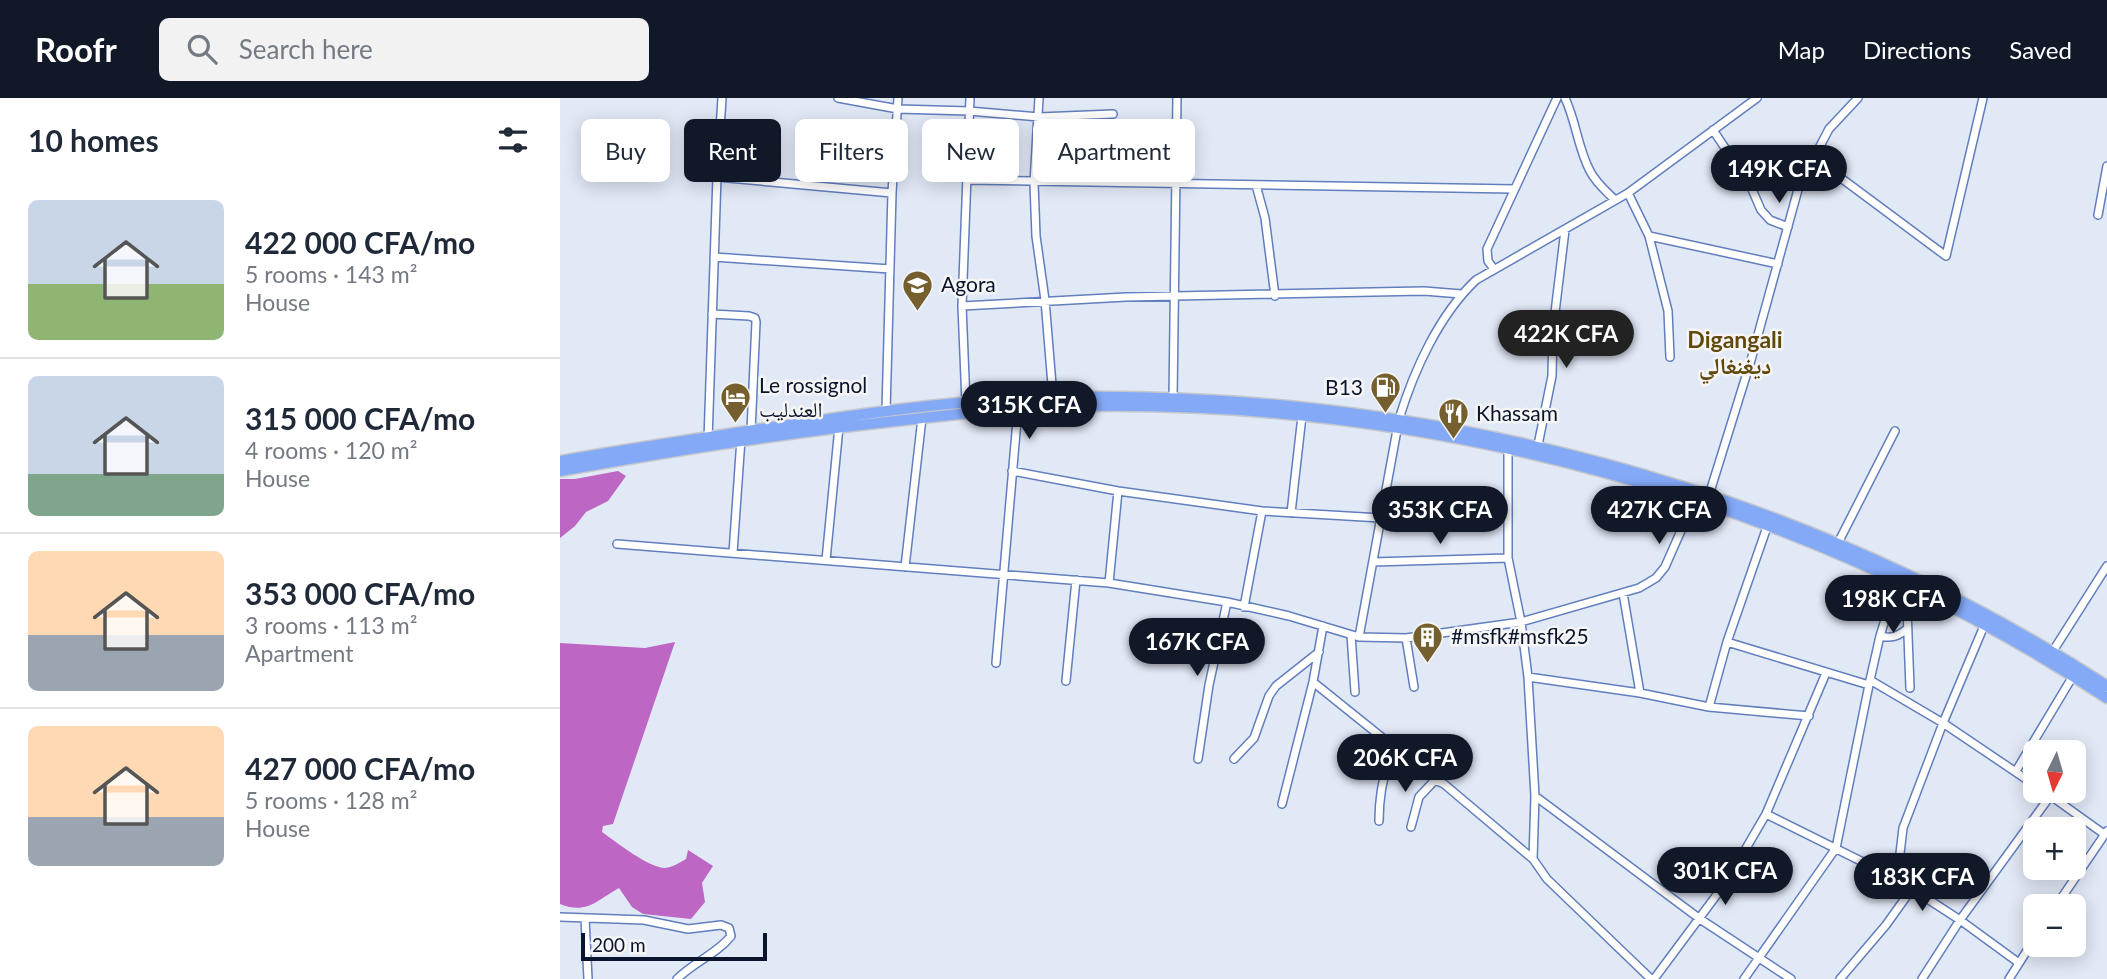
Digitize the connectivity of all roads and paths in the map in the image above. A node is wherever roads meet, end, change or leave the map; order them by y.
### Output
1 (722, 98) edge
2 (838, 98) edge
3 (898, 98) edge
4 (970, 98) edge
5 (1039, 98) edge
6 (1177, 98) edge
7 (1557, 98) edge
8 (1565, 98) edge
9 (1758, 98) edge
10 (1858, 98) edge
11 (1983, 98) edge
12 (898, 109) junction
13 (969, 111) junction
14 (1113, 114) dead end
15 (1038, 117) junction
16 (721, 119) edge
17 (969, 119) edge
18 (1713, 131) junction
19 (1814, 158) junction
20 (2107, 166) edge
21 (717, 182) edge
22 (772, 182) edge
23 (968, 182) edge
24 (1012, 182) edge
25 (1034, 183) junction
26 (1177, 184) junction
27 (1256, 185) junction
28 (1514, 189) junction
29 (892, 193) junction
30 (1628, 193) junction
31 (1615, 200) junction
32 (2098, 215) dead end
33 (1788, 227) junction
34 (1565, 230) junction
35 (1649, 236) junction
36 (715, 257) junction
37 (1778, 264) junction
38 (890, 269) junction
39 (1494, 270) junction
40 (1461, 294) junction
41 (1175, 296) junction
42 (1275, 296) junction
43 (1045, 300) junction
44 (962, 306) junction
45 (712, 314) junction
46 (1670, 358) dead end
47 (1053, 397) junction
48 (1173, 398) junction
49 (966, 403) junction
50 (1018, 408) junction
51 (886, 411) junction
52 (1302, 416) junction
53 (922, 418) junction
54 (1398, 423) junction
55 (839, 427) junction
56 (1895, 431) dead end
57 (745, 435) junction
58 (708, 442) junction
59 (1538, 446) junction
60 (1508, 448) junction
61 (565, 465) edge
62 (1012, 471) junction
63 (1118, 491) junction
64 (1709, 495) junction
65 (1694, 501) junction
66 (1262, 511) junction
67 (1291, 513) junction
68 (1381, 518) junction
69 (1767, 527) junction
70 (617, 544) dead end
71 (1837, 544) junction
72 (733, 553) junction
73 (1508, 558) junction
74 (826, 560) junction
75 (1373, 562) junction
76 (2107, 566) edge
77 (905, 567) junction
78 (1002, 573) junction
79 (1076, 580) junction
80 (1897, 581) junction
81 (1109, 583) junction
82 (1917, 592) junction
83 (1623, 593) junction
84 (1227, 603) junction
85 (1244, 607) junction
86 (1521, 622) junction
87 (1323, 626) junction
88 (1984, 626) junction
89 (1907, 629) junction
90 (1355, 636) junction
91 (1880, 636) junction
92 (1406, 638) junction
93 (1727, 642) junction
94 (1320, 652) junction
95 (2053, 652) junction
96 (996, 663) dead end
97 (1826, 673) junction
98 (2073, 676) junction
99 (1528, 677) junction
100 (1066, 681) dead end
101 (1313, 682) junction
102 (1869, 682) junction
103 (2107, 686) edge
104 (1414, 687) dead end
105 (1910, 688) dead end
106 (1354, 692) dead end
107 (1640, 693) junction
108 (2107, 698) edge
109 (1709, 707) junction
110 (1809, 716) junction
111 (1943, 723) junction
112 (1394, 748) junction
113 (1198, 759) dead end
114 (1234, 759) dead end
115 (2016, 771) junction
116 (2023, 776) edge
117 (1435, 780) junction
118 (1535, 796) junction
119 (2041, 803) edge
120 (2062, 803) edge
121 (1282, 804) dead end
122 (1766, 814) junction
123 (1379, 821) dead end
124 (1411, 827) dead end
125 (2106, 833) edge
126 (1836, 848) junction
127 (1533, 859) junction
128 (1897, 879) junction
129 (1910, 890) junction
130 (2064, 894) edge
131 (560, 917) edge
132 (584, 918) junction
133 (1700, 919) junction
134 (1960, 920) junction
135 (2023, 957) edge
136 (1758, 958) junction
137 (2019, 963) junction
138 (588, 979) edge
139 (677, 979) edge
140 (1653, 979) edge
141 (1744, 979) edge
142 (1791, 979) edge
143 (1840, 979) edge
144 (1922, 979) edge
145 (2008, 979) edge

1 - 16 street
2 - 12 street
3 - 12 street
4 - 13 street
5 - 15 street
6 - 26 street
7 - 28 street
8 - 31 street
9 - 18 street
10 - 19 street
11 - 19 street
12 - 13 street
12 - 29 street
13 - 15 street
13 - 17 street
14 - 15 street
15 - 25 street
18 - 30 street
18 - 33 street
19 - 33 street
20 - 32 street
21 - 36 street
22 - 29 street
23 - 44 street
24 - 25 street
25 - 26 street
25 - 43 street
26 - 27 street
26 - 41 street
27 - 28 street
27 - 42 street
28 - 39 street
29 - 38 street
30 - 31 street
30 - 35 street
31 - 34 street
33 - 37 street
34 - 39 street
34 - 59 street
35 - 37 street
35 - 46 street
36 - 38 street
36 - 45 street
37 - 64 street
38 - 51 street
39 - 40 street
40 - 42 street
40 - 54 street
41 - 42 street
41 - 43 street
41 - 48 street
43 - 44 street
43 - 47 street
44 - 49 street
45 - 57 street
45 - 58 street
47 - 48 highway
47 - 49 highway
48 - 54 highway
49 - 51 highway
50 - 52 highway
50 - 53 highway
50 - 62 street
51 - 57 highway
52 - 54 highway
52 - 67 street
53 - 55 highway
53 - 77 street
54 - 59 highway
54 - 60 highway
54 - 68 street
55 - 57 highway
55 - 74 street
56 - 71 street
57 - 58 highway
57 - 72 street
58 - 61 highway
59 - 64 highway
60 - 65 highway
60 - 73 street
62 - 63 street
62 - 78 street
63 - 66 street
63 - 81 street
64 - 71 highway
65 - 69 highway
65 - 83 street
66 - 67 street
66 - 85 street
67 - 68 street
68 - 75 street
69 - 80 highway
69 - 93 street
70 - 72 street
71 - 95 highway
72 - 74 street
73 - 75 street
73 - 86 street
74 - 77 street
75 - 90 street
76 - 95 street
77 - 78 street
78 - 79 street
78 - 96 street
79 - 81 street
79 - 100 street
80 - 82 highway
80 - 91 street
81 - 84 street
82 - 88 highway
82 - 89 street
83 - 86 street
83 - 107 street
84 - 85 street
84 - 113 street
85 - 87 street
86 - 92 street
86 - 99 street
87 - 90 street
87 - 94 street
88 - 98 highway
88 - 111 street
89 - 91 street
89 - 105 street
90 - 92 street
90 - 106 street
91 - 102 street
92 - 104 street
93 - 97 street
93 - 109 street
94 - 101 street
94 - 114 street
95 - 103 highway
97 - 102 street
97 - 110 street
98 - 108 highway
98 - 115 street
99 - 107 street
99 - 118 street
101 - 112 street
101 - 121 street
102 - 111 street
102 - 126 street
107 - 109 street
109 - 110 street
110 - 122 street
111 - 115 street
111 - 128 street
112 - 117 street
112 - 123 street
115 - 116 street
117 - 124 street
117 - 127 street
118 - 127 street
118 - 133 street
119 - 134 street
120 - 125 street
122 - 126 street
122 - 133 street
125 - 130 street
126 - 128 street
126 - 136 street
127 - 140 street
128 - 129 street
129 - 134 street
129 - 143 street
131 - 132 street
132 - 138 street
132 - 139 street
133 - 136 street
133 - 140 street
134 - 137 street
134 - 144 street
135 - 137 street
136 - 141 street
136 - 142 street
137 - 145 street

